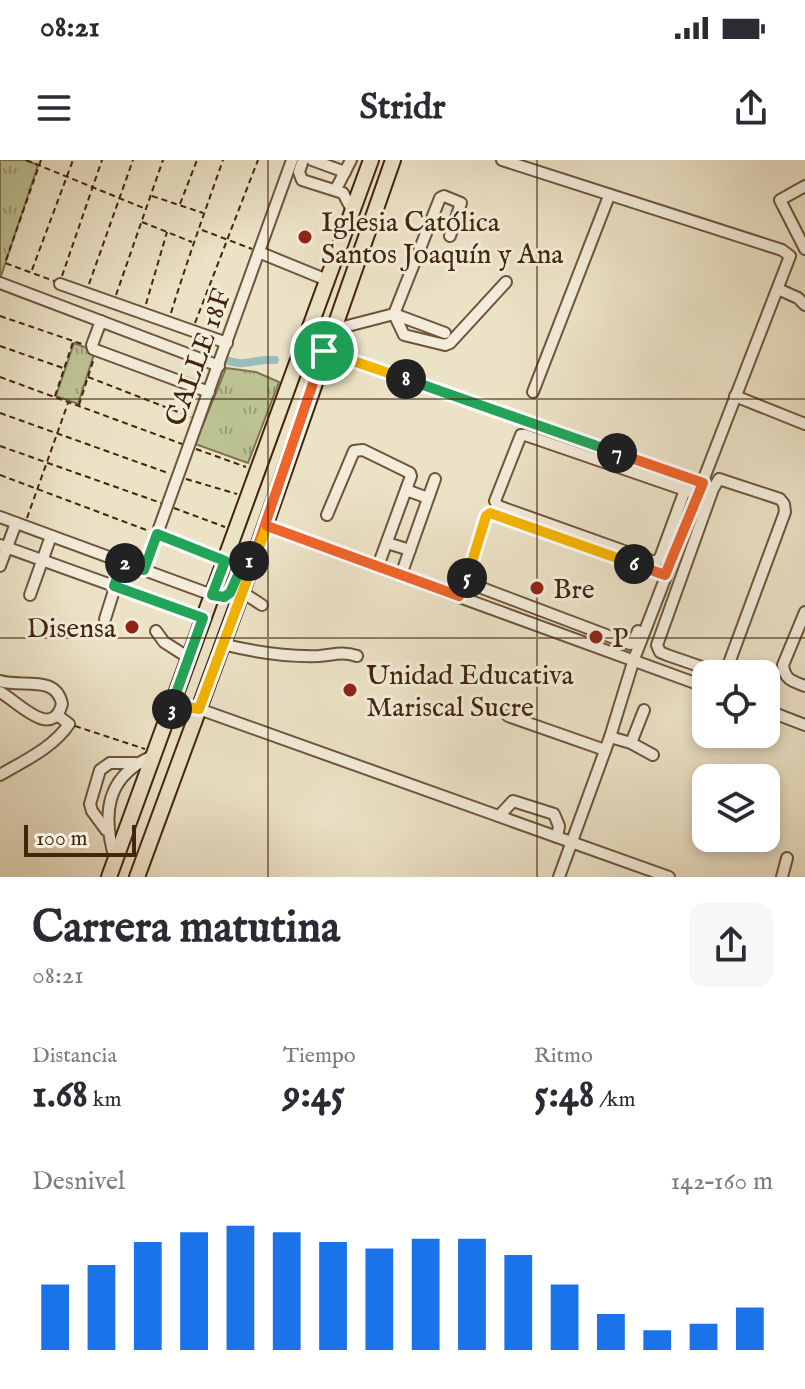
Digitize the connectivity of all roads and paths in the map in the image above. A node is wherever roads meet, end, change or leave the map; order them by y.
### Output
1 (26, 160) edge
2 (41, 160) edge
3 (73, 160) edge
4 (102, 160) edge
5 (133, 160) edge
6 (163, 160) edge
7 (197, 160) edge
8 (223, 160) edge
9 (258, 160) edge
10 (292, 160) edge
11 (303, 160) edge
12 (312, 160) edge
13 (351, 160) edge
14 (371, 160) edge
15 (393, 160) edge
16 (502, 160) edge
17 (39, 165) junction
18 (365, 175) junction
19 (67, 176) junction
20 (341, 180) junction
21 (805, 186) edge
22 (93, 187) junction
23 (150, 196) junction
24 (609, 196) junction
25 (119, 197) junction
26 (180, 205) junction
27 (146, 209) junction
28 (352, 210) junction
29 (204, 214) junction
30 (141, 222) junction
31 (200, 230) junction
32 (167, 232) junction
33 (450, 236) dead end
34 (227, 240) junction
35 (193, 242) junction
36 (805, 249) edge
37 (261, 253) junction
38 (32, 271) junction
39 (327, 280) junction
40 (506, 282) dead end
41 (0, 283) edge
42 (60, 284) junction
43 (778, 289) junction
44 (86, 292) junction
45 (113, 303) junction
46 (805, 305) edge
47 (144, 313) junction
48 (394, 314) junction
49 (0, 316) edge
50 (101, 321) junction
51 (168, 321) junction
52 (193, 330) junction
53 (332, 330) junction
54 (445, 333) dead end
55 (73, 342) junction
56 (227, 343) junction
57 (0, 346) edge
58 (94, 349) junction
59 (324, 351) junction
60 (219, 366) junction
61 (63, 368) junction
62 (0, 377) edge
63 (88, 377) junction
64 (209, 392) junction
65 (533, 392) dead end
66 (735, 396) junction
67 (54, 397) junction
68 (68, 402) junction
69 (78, 406) junction
70 (0, 413) edge
71 (199, 419) junction
72 (805, 424) edge
73 (57, 434) junction
74 (0, 446) edge
75 (189, 446) junction
76 (47, 462) junction
77 (247, 467) dead end
78 (0, 475) edge
79 (178, 477) junction
80 (435, 479) dead end
81 (703, 483) junction
82 (37, 489) junction
83 (406, 490) junction
84 (685, 490) junction
85 (238, 494) dead end
86 (699, 495) junction
87 (428, 498) junction
88 (168, 506) junction
89 (327, 515) dead end
90 (0, 517) edge
91 (20, 524) junction
92 (265, 526) junction
93 (236, 531) junction
94 (157, 534) junction
95 (51, 536) junction
96 (387, 543) junction
97 (4, 546) edge
98 (410, 550) junction
99 (255, 554) junction
100 (42, 560) junction
101 (225, 561) junction
102 (123, 562) junction
103 (0, 566) edge
104 (378, 566) junction
105 (144, 570) junction
106 (662, 574) junction
107 (401, 575) junction
108 (466, 582) junction
109 (114, 586) junction
110 (242, 592) junction
111 (30, 595) dead end
112 (212, 595) junction
113 (459, 596) junction
114 (262, 605) dead end
115 (805, 612) edge
116 (203, 618) junction
117 (105, 619) dead end
118 (156, 631) dead end
119 (222, 644) junction
120 (357, 656) dead end
121 (189, 658) junction
122 (634, 659) junction
123 (723, 674) edge
124 (0, 681) edge
125 (692, 682) edge
126 (805, 686) edge
127 (0, 692) edge
128 (199, 709) junction
129 (170, 710) junction
130 (644, 710) dead end
131 (57, 715) junction
132 (780, 715) edge
133 (508, 716) dead end
134 (805, 725) edge
135 (80, 728) dead end
136 (610, 737) junction
137 (631, 743) junction
138 (605, 750) junction
139 (154, 754) junction
140 (653, 755) dead end
141 (137, 763) junction
142 (0, 775) edge
143 (499, 816) junction
144 (108, 835) junction
145 (557, 837) junction
146 (572, 842) junction
147 (787, 858) dead end
148 (115, 859) junction
149 (109, 877) edge
150 (137, 877) edge
151 (559, 877) edge
152 (669, 877) edge
153 (782, 877) edge

1 - 17 path
2 - 17 path
3 - 19 path
4 - 22 path
5 - 25 path
6 - 23 path
7 - 26 path
8 - 29 path
9 - 34 path
10 - 37 street, CALLE 18F
11 - 20 street
12 - 20 street
13 - 20 street
14 - 18 main road
15 - 53 main road
16 - 24 street
17 - 19 path
17 - 38 path
18 - 20 street
18 - 28 main road
19 - 22 path
19 - 38 path
20 - 28 street
21 - 36 street
22 - 25 path
22 - 42 path
23 - 26 path
23 - 27 path
24 - 43 street
24 - 65 street
25 - 27 path
25 - 44 path
26 - 29 path
27 - 30 path
28 - 39 main road
29 - 31 path
30 - 32 path
30 - 45 path
31 - 34 path
31 - 35 path
32 - 35 path
32 - 47 path
33 - 48 street
34 - 37 path
34 - 52 path
35 - 51 path
37 - 39 street
37 - 56 street, CALLE 18F
38 - 42 path
39 - 93 main road
40 - 48 street
41 - 50 street
42 - 44 street
43 - 46 street
43 - 66 street
44 - 45 street
45 - 47 street
47 - 51 street
48 - 53 street
48 - 54 street
49 - 55 path
50 - 58 street
50 - 60 street
51 - 52 street
52 - 56 street
53 - 59 main road
55 - 58 path
55 - 61 path
56 - 60 street, CALLE 18F
57 - 61 path
58 - 63 path
58 - 64 street
59 - 81 street
59 - 92 main road
60 - 64 street, CALLE 18F
61 - 67 path
62 - 67 path
63 - 69 path
63 - 71 path
64 - 71 street, CALLE 18F
66 - 72 street
66 - 81 street
67 - 68 path
68 - 69 path
68 - 73 path
69 - 75 path
70 - 73 path
71 - 75 street, CALLE 18F
73 - 76 path
73 - 79 path
74 - 76 path
75 - 77 path
75 - 79 street, CALLE 18F
76 - 82 path
76 - 88 path
78 - 82 path
79 - 85 path
79 - 88 street, CALLE 18F
80 - 87 street
81 - 86 street
82 - 91 path
82 - 94 path
83 - 87 street
83 - 89 street
83 - 96 street
84 - 84 street
84 - 86 street
86 - 106 street
87 - 98 street
88 - 93 path
88 - 94 street, CALLE 18F
90 - 91 street
91 - 95 street
91 - 97 street
92 - 99 main road
92 - 104 street
93 - 101 main road
94 - 101 path
94 - 105 street, CALLE 18F
95 - 100 street
95 - 102 street
96 - 98 street
96 - 104 street
97 - 100 street
97 - 103 street
98 - 107 street
99 - 110 main road
99 - 112 main road
100 - 109 street
100 - 111 street
101 - 112 main road
102 - 105 street
102 - 109 street
104 - 107 street
105 - 112 street
106 - 108 street
106 - 108 street
106 - 122 street
107 - 113 street
108 - 113 street
109 - 116 street
109 - 117 street
110 - 114 street
110 - 119 main road
112 - 116 main road
113 - 122 street
115 - 126 street
116 - 121 main road
118 - 121 street
119 - 120 street
119 - 128 main road
121 - 129 main road
122 - 125 street
122 - 136 street
123 - 123 street
124 - 131 street
127 - 131 street
128 - 129 street
128 - 143 street
128 - 150 main road
129 - 139 main road
130 - 137 street
131 - 142 street
132 - 134 street
133 - 138 street
135 - 139 path
136 - 137 street
136 - 138 street
137 - 140 street
138 - 146 street
139 - 141 street
139 - 148 main road
141 - 144 street
141 - 144 street
143 - 145 street
143 - 145 street
144 - 148 street
145 - 146 street
146 - 151 street
146 - 152 street
147 - 153 street
148 - 149 main road

